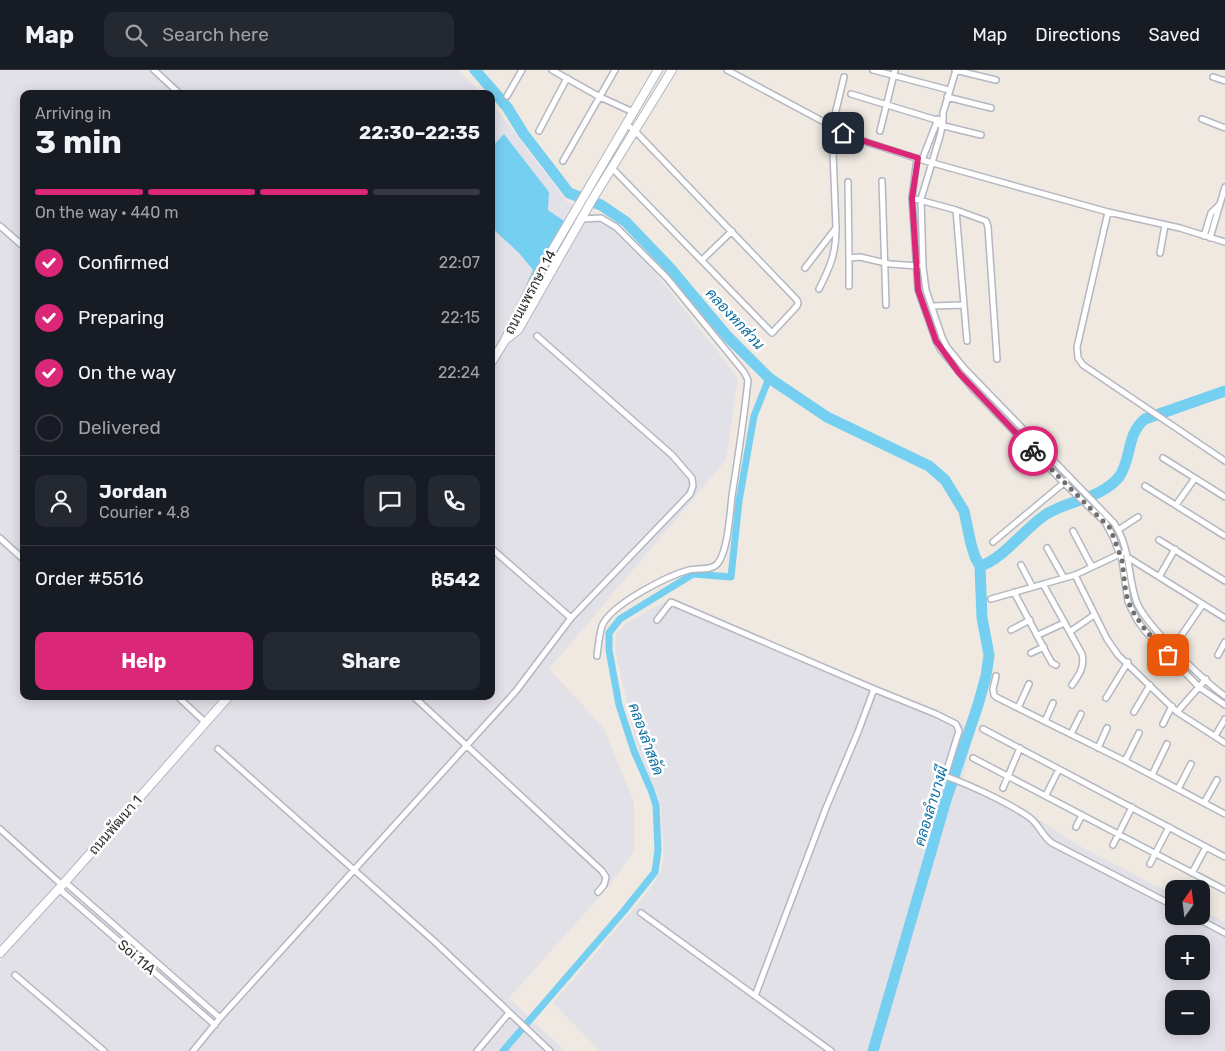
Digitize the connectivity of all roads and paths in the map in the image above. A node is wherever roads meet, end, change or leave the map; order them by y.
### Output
1 (154, 70) edge
2 (522, 70) edge
3 (552, 70) edge
4 (615, 70) edge
5 (658, 70) edge
6 (672, 70) edge
7 (727, 70) edge
8 (873, 70) edge
9 (955, 70) edge
10 (894, 73) edge
11 (844, 77) dead end
12 (1213, 77) dead end
13 (567, 78) junction
14 (996, 80) dead end
15 (1225, 81) edge
16 (176, 90) edge
17 (949, 90) junction
18 (851, 94) dead end
19 (507, 96) dead end
20 (600, 97) junction
21 (947, 97) junction
22 (886, 105) junction
23 (991, 108) dead end
24 (633, 112) junction
25 (943, 113) junction
26 (1202, 119) dead end
27 (936, 122) junction
28 (626, 124) junction
29 (943, 124) junction
30 (832, 127) junction
31 (1225, 128) edge
32 (635, 130) junction
33 (539, 131) dead end
34 (880, 131) dead end
35 (981, 135) dead end
36 (920, 159) junction
37 (563, 161) dead end
38 (931, 162) junction
39 (612, 168) junction
40 (882, 181) dead end
41 (848, 182) dead end
42 (1225, 187) edge
43 (912, 198) junction
44 (920, 199) junction
45 (1219, 205) junction
46 (956, 210) junction
47 (1108, 212) junction
48 (581, 214) junction
49 (1165, 225) junction
50 (0, 226) edge
51 (836, 228) junction
52 (732, 231) junction
53 (1204, 236) junction
54 (1210, 238) junction
55 (1225, 242) edge
56 (20, 244) edge
57 (1160, 253) dead end
58 (849, 258) junction
59 (702, 260) junction
60 (884, 262) junction
61 (916, 266) junction
62 (923, 267) junction
63 (805, 268) dead end
64 (849, 286) dead end
65 (819, 289) dead end
66 (964, 304) junction
67 (886, 305) dead end
68 (932, 306) junction
69 (537, 336) dead end
70 (967, 340) dead end
71 (495, 356) edge
72 (997, 359) dead end
73 (965, 369) junction
74 (959, 373) junction
75 (1012, 418) junction
76 (1007, 424) junction
77 (1163, 458) dead end
78 (1225, 461) edge
79 (1070, 478) junction
80 (1195, 478) junction
81 (1064, 483) junction
82 (1145, 486) dead end
83 (1225, 497) edge
84 (1176, 505) junction
85 (1138, 517) dead end
86 (1118, 530) junction
87 (1073, 531) dead end
88 (1225, 536) edge
89 (0, 538) edge
90 (1159, 540) dead end
91 (993, 542) dead end
92 (1047, 548) dead end
93 (1126, 550) junction
94 (1175, 550) junction
95 (495, 552) edge
96 (1120, 554) junction
97 (20, 556) edge
98 (1129, 558) junction
99 (1021, 565) dead end
100 (1092, 567) junction
101 (1075, 575) junction
102 (1159, 577) junction
103 (1064, 578) junction
104 (1225, 581) edge
105 (1043, 584) junction
106 (1032, 586) junction
107 (1014, 592) junction
108 (991, 599) dead end
109 (1203, 604) junction
110 (1094, 615) junction
111 (571, 618) junction
112 (1225, 618) edge
113 (657, 620) dead end
114 (1030, 620) junction
115 (1064, 623) junction
116 (1011, 630) dead end
117 (1071, 631) junction
118 (1038, 635) junction
119 (1225, 642) edge
120 (1044, 647) junction
121 (1174, 648) junction
122 (1031, 653) dead end
123 (1168, 655) junction
124 (1218, 655) dead end
125 (597, 656) dead end
126 (1128, 662) junction
127 (1056, 664) dead end
128 (996, 676) dead end
129 (1206, 680) junction
130 (1029, 684) dead end
131 (1072, 685) dead end
132 (1150, 685) junction
133 (1199, 687) junction
134 (874, 689) junction
135 (1225, 696) edge
136 (1106, 698) dead end
137 (181, 700) edge
138 (226, 700) edge
139 (417, 700) edge
140 (1053, 703) dead end
141 (1225, 705) edge
142 (1172, 706) junction
143 (1018, 708) junction
144 (1134, 712) dead end
145 (1177, 712) junction
146 (1081, 714) dead end
147 (1225, 719) edge
148 (1044, 721) junction
149 (206, 723) junction
150 (1162, 724) dead end
151 (1108, 728) dead end
152 (983, 729) dead end
153 (1139, 732) dead end
154 (1071, 734) junction
155 (1215, 736) junction
156 (1225, 743) edge
157 (1167, 744) dead end
158 (466, 745) junction
159 (1020, 748) junction
160 (1098, 748) junction
161 (218, 750) dead end
162 (973, 758) dead end
163 (1125, 761) junction
164 (1191, 764) dead end
165 (1059, 769) junction
166 (1152, 775) junction
167 (1008, 776) junction
168 (1216, 780) dead end
169 (1003, 788) dead end
170 (1178, 789) junction
171 (1046, 795) junction
172 (1204, 803) junction
173 (1132, 807) junction
174 (1225, 814) edge
175 (1082, 815) junction
176 (1076, 827) dead end
177 (1169, 827) junction
178 (0, 828) edge
179 (1119, 834) junction
180 (1113, 844) dead end
181 (1206, 847) junction
182 (1156, 853) junction
183 (1225, 857) edge
184 (1150, 864) dead end
185 (353, 869) junction
186 (1192, 873) junction
187 (62, 886) junction
188 (1225, 890) edge
189 (598, 892) dead end
190 (1165, 901) edge
191 (640, 913) dead end
192 (1210, 924) edge
193 (1225, 932) edge
194 (0, 953) edge
195 (147, 954) junction
196 (141, 960) junction
197 (15, 974) dead end
198 (179, 982) junction
199 (173, 988) junction
200 (755, 996) junction
201 (509, 1014) junction
202 (220, 1018) junction
203 (215, 1025) junction
204 (104, 1051) edge
205 (193, 1051) edge
206 (477, 1051) edge
207 (550, 1051) edge
208 (831, 1051) edge

1 - 16 street
2 - 19 street
3 - 13 street
4 - 20 street
5 - 24 main road, ถนนแพรกษา 14
6 - 32 main road, ถนนแพรกษา 14
7 - 30 street
8 - 10 street
9 - 14 street
9 - 17 street
10 - 17 street
10 - 22 street
11 - 30 street
12 - 15 street
13 - 20 street
13 - 33 street
17 - 21 street
18 - 22 street
20 - 24 street
20 - 37 street
21 - 23 street
21 - 25 street
22 - 27 street
22 - 34 street
24 - 28 main road, ถนนแพรกษา 14
25 - 27 street
25 - 29 street
26 - 31 street
27 - 29 street
27 - 36 street
28 - 32 street
28 - 48 main road, ถนนแพรกษา 14
29 - 35 street
29 - 38 street
30 - 36 street
30 - 51 street
32 - 39 main road, ถนนแพรกษา 14
32 - 52 street
36 - 38 street
36 - 43 street
38 - 44 street
38 - 47 street
39 - 48 main road, ถนนแพรกษา 14
39 - 59 street
40 - 60 street
41 - 58 street
42 - 45 street
43 - 44 street
43 - 61 street
44 - 46 street
44 - 62 street
45 - 53 street
45 - 54 street
46 - 66 street
46 - 72 street
47 - 49 street
47 - 78 street
48 - 71 main road, ถนนแพรกษา 14
48 - 125 street
49 - 53 street
49 - 57 street
50 - 56 street
51 - 63 street
51 - 65 street
52 - 59 street
52 - 59 street
53 - 54 street
54 - 55 street
58 - 60 street
58 - 64 street
60 - 61 street
60 - 67 street
61 - 62 street
61 - 74 street
62 - 68 street
66 - 68 street
66 - 70 street
68 - 73 street
69 - 111 street
73 - 74 street
73 - 75 street
74 - 76 street
75 - 76 street
75 - 79 street
76 - 81 street
77 - 80 street
79 - 81 street
79 - 86 street
80 - 83 street
80 - 84 street
81 - 91 street
81 - 96 street
82 - 84 street
84 - 88 street
85 - 86 street
86 - 93 street
87 - 100 street
89 - 97 street
90 - 94 street
92 - 103 street
93 - 96 street
93 - 98 street
94 - 102 street
94 - 104 street
95 - 111 street
96 - 100 street
96 - 123 street
98 - 102 street
98 - 121 street
99 - 106 street
100 - 101 street
101 - 103 street
101 - 110 street
102 - 109 street
103 - 105 street
105 - 106 street
105 - 115 street
106 - 107 street
107 - 108 street
107 - 114 street
109 - 112 street
109 - 121 street
110 - 117 street
110 - 126 street
111 - 158 street
113 - 134 street
114 - 116 street
114 - 118 street
115 - 117 street
115 - 118 street
117 - 131 street
118 - 120 street
119 - 124 street
120 - 122 street
120 - 127 street
121 - 123 street
121 - 129 street
123 - 133 street
126 - 132 street
126 - 136 street
128 - 143 street
129 - 133 street
129 - 135 street
130 - 143 street
132 - 142 street
132 - 144 street
133 - 141 street
133 - 145 street
134 - 190 street
134 - 200 street
137 - 149 street
138 - 149 main road, ถนนพัฒนา 1
139 - 158 street
140 - 148 street
142 - 145 street
142 - 150 street
143 - 148 street
145 - 155 street
146 - 154 street
147 - 155 street
148 - 154 street
149 - 187 main road, ถนนพัฒนา 1
151 - 160 street
152 - 159 street
153 - 163 street
154 - 160 street
155 - 156 street
157 - 166 street
158 - 185 street
158 - 189 street
159 - 165 street
159 - 167 street
160 - 163 street
161 - 185 street
162 - 167 street
163 - 166 street
164 - 170 street
165 - 171 street
165 - 173 street
166 - 170 street
167 - 169 street
167 - 171 street
168 - 172 street
170 - 172 street
171 - 175 street
172 - 174 street
173 - 177 street
173 - 179 street
175 - 176 street
175 - 179 street
177 - 181 street
177 - 182 street
178 - 187 street
179 - 180 street
179 - 182 street
181 - 183 street
181 - 186 street
182 - 184 street
182 - 186 street
185 - 201 street
185 - 202 street
186 - 188 street
187 - 194 main road, ถนนพัฒนา 1
187 - 195 street
187 - 196 street, Soi 11A
191 - 200 street
192 - 193 street
195 - 196 street
195 - 198 street
196 - 199 street, Soi 11A
197 - 204 street
198 - 199 street
198 - 202 street
199 - 203 street, Soi 11A
200 - 208 street
201 - 206 street
201 - 207 street
202 - 203 street
203 - 205 street

